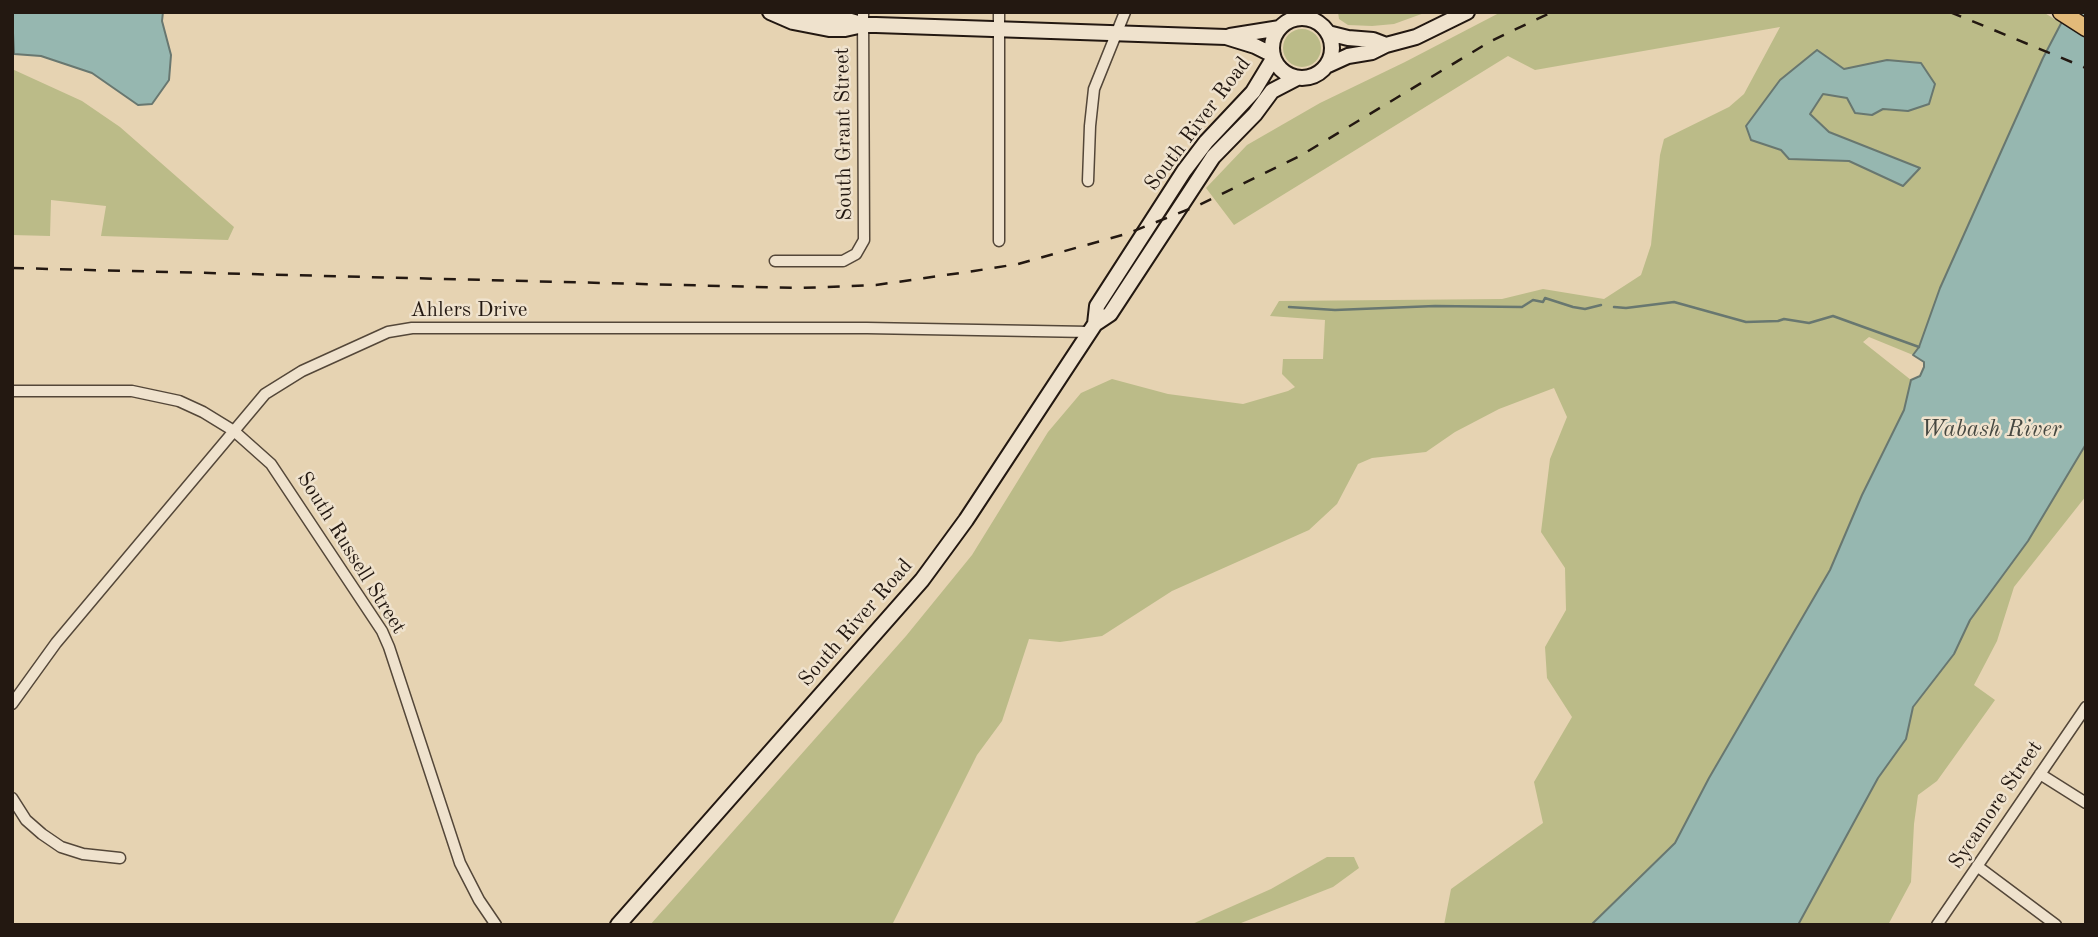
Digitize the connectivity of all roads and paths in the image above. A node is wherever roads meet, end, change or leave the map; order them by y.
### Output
1 (770, 12) edge
2 (793, 12) edge
3 (999, 12) edge
4 (1125, 12) edge
5 (1324, 12) edge
6 (1467, 12) edge
7 (2061, 12) edge
8 (863, 18) edge
9 (1290, 20) edge
10 (2086, 27) edge
11 (999, 30) junction
12 (1327, 31) junction
13 (1117, 34) junction
14 (1226, 37) junction
15 (1386, 45) junction
16 (1273, 57) junction
17 (1326, 66) junction
18 (1297, 78) junction
19 (1088, 181) dead end
20 (999, 241) dead end
21 (775, 261) dead end
22 (1092, 328) junction
23 (12, 391) edge
24 (234, 431) junction
25 (12, 704) edge
26 (2086, 706) edge
27 (2040, 774) junction
28 (12, 798) edge
29 (2086, 803) edge
30 (120, 858) dead end
31 (1977, 866) junction
32 (496, 925) edge
33 (618, 925) edge
34 (1937, 925) edge
35 (2056, 925) edge

1 - 8 main road
2 - 8 main road
3 - 11 street
4 - 13 street
5 - 12 main road
6 - 15 main road
7 - 10 main road
8 - 11 main road
8 - 21 street, South Grant Street
9 - 12 main road
9 - 14 main road
9 - 16 main road
11 - 13 main road
11 - 20 street
12 - 15 main road
12 - 17 main road
13 - 14 main road
13 - 19 street
14 - 16 main road
15 - 17 main road
16 - 18 main road
16 - 22 main road, South River Road
17 - 18 main road
18 - 22 main road, South River Road
22 - 24 street, Ahlers Drive
22 - 33 main road, South River Road
23 - 24 street, South Russell Street
24 - 25 street, Ahlers Drive
24 - 32 street, South Russell Street
26 - 27 street, Sycamore Street
27 - 29 street
27 - 31 street, Sycamore Street
28 - 30 street
31 - 34 street, Sycamore Street
31 - 35 street

